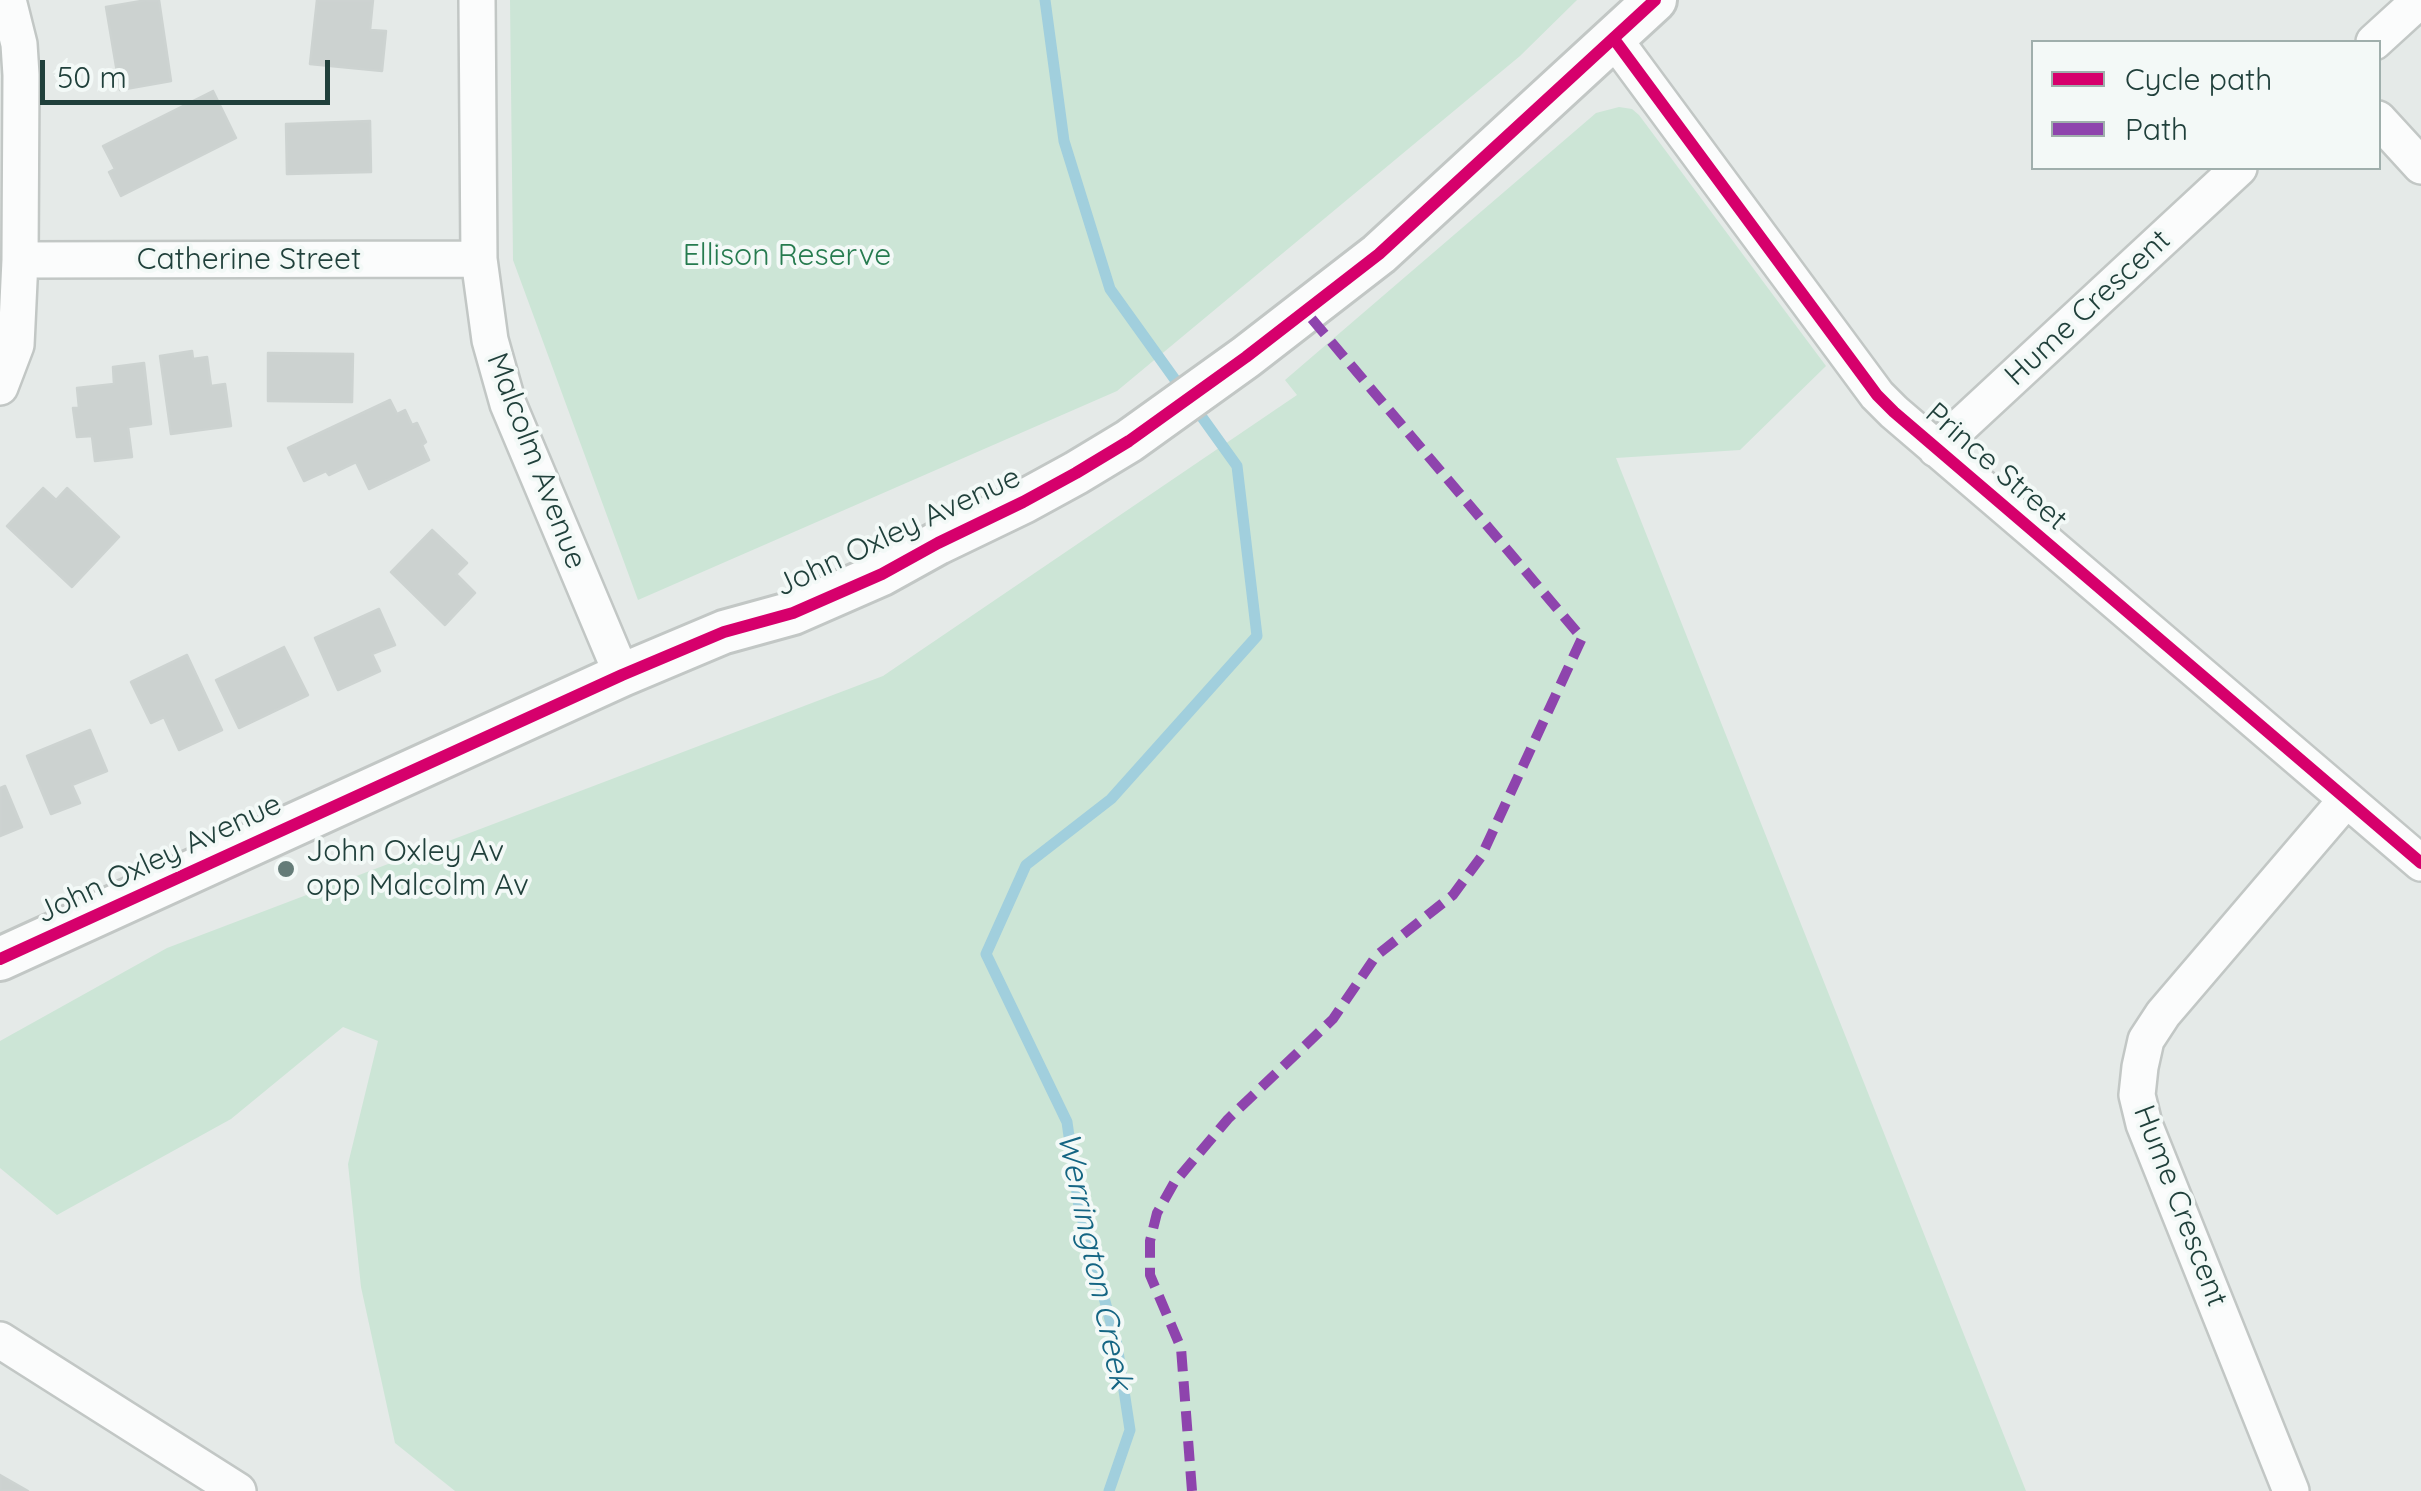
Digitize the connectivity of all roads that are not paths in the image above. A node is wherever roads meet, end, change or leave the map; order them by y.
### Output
1 (8, 0) edge
2 (477, 0) edge
3 (1655, 0) edge
4 (2420, 0) edge
5 (1614, 38) junction
6 (2376, 40) edge
7 (2381, 121) edge
8 (2421, 166) edge
9 (2237, 170) edge
10 (20, 260) junction
11 (479, 260) junction
12 (0, 387) edge
13 (1936, 448) junction
14 (622, 675) junction
15 (2346, 800) junction
16 (2421, 862) edge
17 (0, 959) edge
18 (0, 1340) edge
19 (238, 1491) edge
20 (2291, 1491) edge

1 - 10 street
2 - 11 street, Malcolm Avenue
3 - 5 street, John Oxley Avenue
4 - 6 street
5 - 13 street, Prince Street
5 - 14 street, John Oxley Avenue
7 - 8 street
9 - 13 street, Hume Crescent
10 - 11 street, Catherine Street
10 - 12 street
11 - 14 street, Malcolm Avenue
13 - 15 street, Prince Street
14 - 17 street, John Oxley Avenue
15 - 16 street, Prince Street
15 - 20 street, Hume Crescent
18 - 19 street

